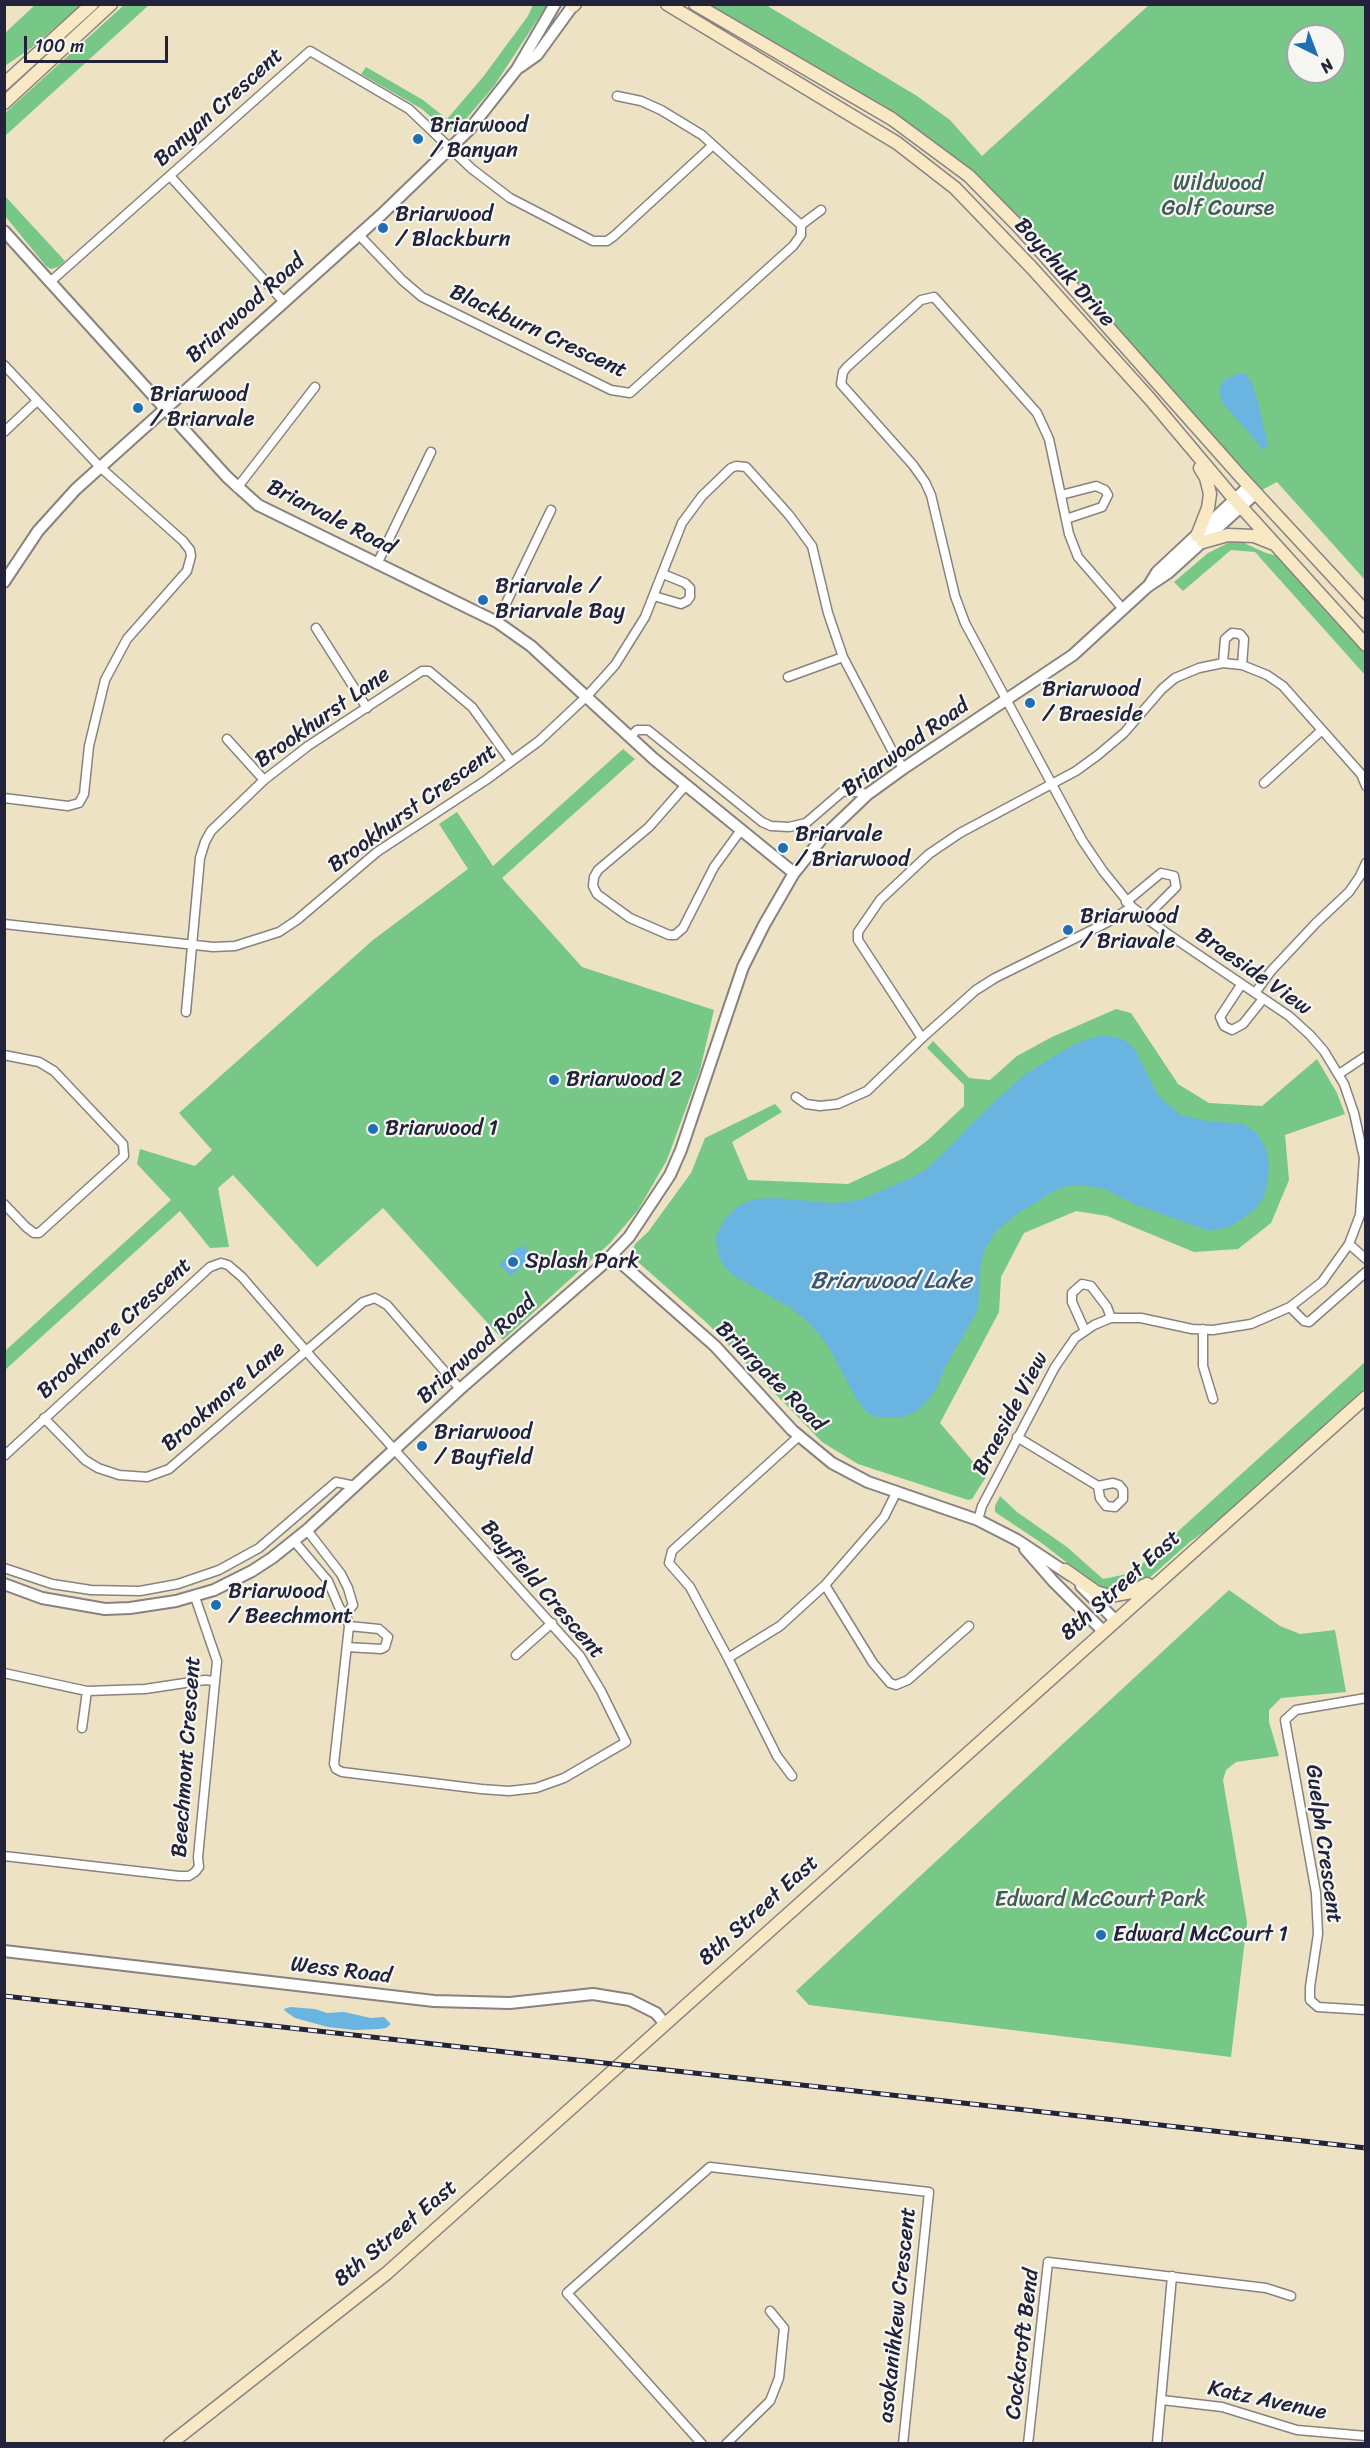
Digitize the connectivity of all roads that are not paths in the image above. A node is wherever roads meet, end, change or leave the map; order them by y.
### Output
1 (92, 4) edge
2 (111, 4) edge
3 (555, 4) edge
4 (668, 4) edge
5 (695, 4) edge
6 (574, 5) edge
7 (517, 69) junction
8 (4, 84) edge
9 (617, 96) dead end
10 (4, 103) edge
11 (713, 145) junction
12 (450, 148) junction
13 (170, 176) junction
14 (821, 210) dead end
15 (801, 225) junction
16 (4, 231) edge
17 (359, 235) junction
18 (50, 282) junction
19 (284, 302) junction
20 (4, 365) edge
21 (315, 387) dead end
22 (37, 401) junction
23 (164, 408) junction
24 (4, 432) edge
25 (1184, 441) junction
26 (431, 452) dead end
27 (100, 467) junction
28 (237, 488) junction
29 (1252, 490) junction
30 (1061, 495) junction
31 (1238, 503) junction
32 (551, 510) dead end
33 (1066, 519) junction
34 (1200, 539) junction
35 (1280, 547) junction
36 (377, 564) junction
37 (663, 574) junction
38 (4, 582) edge
39 (654, 596) junction
40 (1123, 609) junction
41 (1365, 612) edge
42 (496, 622) junction
43 (316, 628) dead end
44 (1365, 645) edge
45 (843, 657) junction
46 (1222, 663) junction
47 (1242, 665) junction
48 (788, 677) dead end
49 (587, 696) junction
50 (1007, 700) junction
51 (367, 708) junction
52 (1322, 730) junction
53 (630, 737) junction
54 (227, 739) dead end
55 (511, 761) junction
56 (904, 768) junction
57 (264, 780) junction
58 (1264, 783) dead end
59 (1052, 784) junction
60 (686, 785) junction
61 (1365, 786) edge
62 (868, 794) junction
63 (4, 798) edge
64 (741, 830) junction
65 (1365, 863) edge
66 (794, 873) junction
67 (1129, 904) junction
68 (1146, 917) junction
69 (4, 924) edge
70 (191, 945) junction
71 (1241, 984) junction
72 (1255, 993) junction
73 (1263, 999) junction
74 (186, 1012) dead end
75 (922, 1038) junction
76 (4, 1055) edge
77 (1365, 1056) edge
78 (1339, 1074) junction
79 (796, 1097) dead end
80 (1365, 1158) edge
81 (4, 1204) edge
82 (1349, 1244) junction
83 (612, 1256) junction
84 (1365, 1259) edge
85 (1365, 1272) edge
86 (1290, 1307) junction
87 (1111, 1318) junction
88 (1203, 1329) junction
89 (1086, 1330) junction
90 (305, 1351) junction
91 (460, 1389) junction
92 (1365, 1397) edge
93 (1213, 1399) dead end
94 (44, 1418) junction
95 (798, 1437) junction
96 (1017, 1437) junction
97 (395, 1451) junction
98 (4, 1456) edge
99 (355, 1486) junction
100 (1098, 1486) dead end
101 (897, 1491) junction
102 (978, 1520) junction
103 (307, 1530) junction
104 (1017, 1540) junction
105 (294, 1541) junction
106 (1182, 1559) junction
107 (4, 1568) edge
108 (1065, 1570) junction
109 (4, 1584) edge
110 (825, 1585) junction
111 (195, 1597) junction
112 (346, 1614) junction
113 (1114, 1620) junction
114 (552, 1623) junction
115 (349, 1626) junction
116 (969, 1626) dead end
117 (1102, 1630) junction
118 (347, 1647) junction
119 (516, 1655) dead end
120 (728, 1658) junction
121 (4, 1673) edge
122 (215, 1681) junction
123 (87, 1691) junction
124 (1365, 1698) edge
125 (82, 1728) dead end
126 (792, 1776) dead end
127 (4, 1856) edge
128 (4, 1951) edge
129 (1365, 2010) edge
130 (665, 2024) junction
131 (1172, 2276) junction
132 (1291, 2296) dead end
133 (770, 2311) dead end
134 (1161, 2400) junction
135 (1365, 2436) edge
136 (170, 2444) edge
137 (702, 2444) edge
138 (726, 2444) edge
139 (903, 2444) edge
140 (1028, 2444) edge
141 (1157, 2444) edge

1 - 8 main road
2 - 10 main road
3 - 7 street, Briarwood Road
4 - 25 main road, Boychuk Drive
5 - 29 main road, Boychuk Drive
6 - 7 street, Briarwood Road
7 - 12 street, Briarwood Road
9 - 11 street
11 - 12 street
11 - 15 street
12 - 13 street, Banyan Crescent
12 - 17 street, Briarwood Road
13 - 18 street, Banyan Crescent
13 - 19 street
14 - 15 street, Blackburn Crescent
15 - 17 street, Blackburn Crescent
16 - 18 street, Briarvale Road
17 - 19 street, Briarwood Road
18 - 23 street, Briarvale Road
19 - 23 street, Briarwood Road
20 - 22 street
21 - 28 street
22 - 24 street
22 - 27 street
23 - 27 street, Briarwood Road
23 - 28 street, Briarvale Road
25 - 31 main road, Boychuk Drive
25 - 34 main road
26 - 36 street
27 - 38 street, Briarwood Road
27 - 63 street
28 - 36 street, Briarvale Road
29 - 31 street, Briarwood Road
29 - 41 main road, Boychuk Drive
30 - 33 street
30 - 33 street
30 - 50 street, Braeside View
31 - 34 street, Briarwood Road
31 - 35 main road, Boychuk Drive
32 - 42 street
33 - 40 street
34 - 35 main road
34 - 40 street, Briarwood Road
35 - 44 main road, Boychuk Drive
36 - 42 street, Briarvale Road
37 - 39 street, Brookhurst Crescent
37 - 39 street
37 - 45 street, Brookhurst Crescent
39 - 49 street, Brookhurst Crescent
40 - 50 street, Briarwood Road
42 - 49 street, Briarvale Road
43 - 51 street
45 - 48 street
45 - 56 street
46 - 47 street
46 - 47 street
46 - 59 street
47 - 52 street
49 - 53 street, Briarvale Road
49 - 55 street, Brookhurst Crescent
50 - 56 street, Briarwood Road
50 - 59 street, Braeside View
51 - 55 street, Brookhurst Lane
51 - 57 street, Brookhurst Lane
52 - 58 street
52 - 61 street
53 - 60 street, Briarvale Road
53 - 62 street
54 - 57 street
55 - 70 street, Brookhurst Crescent
56 - 62 street, Briarwood Road
57 - 70 street, Brookhurst Lane
59 - 67 street, Braeside View
59 - 75 street
60 - 64 street, Briarvale Road
60 - 64 street
62 - 66 street, Briarwood Road
64 - 66 street, Briarvale Road
65 - 72 street
66 - 83 street, Briarwood Road
67 - 68 street, Braeside View
67 - 68 street
67 - 75 street
68 - 71 street, Braeside View
69 - 70 street, Brookhurst Crescent
70 - 74 street, Brookhurst Lane
71 - 72 street, Braeside View
71 - 73 street
72 - 73 street, Braeside View
73 - 78 street, Braeside View
75 - 79 street
76 - 81 street
77 - 78 street
78 - 80 street, Braeside View
80 - 82 street, Braeside View
82 - 84 street
82 - 86 street, Braeside View
83 - 91 street, Briarwood Road
83 - 95 street, Briargate Road
85 - 86 street
86 - 88 street, Braeside View
87 - 88 street, Braeside View
87 - 89 street, Braeside View
87 - 89 street
88 - 93 street
89 - 96 street, Braeside View
90 - 91 street, Brookmore Lane
90 - 94 street, Brookmore Lane
90 - 94 street, Brookmore Crescent
90 - 97 street, Brookmore Crescent
91 - 97 street, Briarwood Road
92 - 106 main road, 8th Street East
94 - 98 street, Brookmore Crescent
95 - 101 street, Briargate Road
95 - 120 street
96 - 100 street
96 - 102 street, Braeside View
97 - 99 street, Briarwood Road
97 - 114 street, Bayfield Crescent
99 - 103 street, Briarwood Road
99 - 107 street
101 - 102 street, Briargate Road
101 - 110 street
102 - 104 street, Briargate Road
103 - 105 street, Briarwood Road
103 - 112 street, Bayfield Crescent
104 - 108 street, Briargate Road
104 - 117 street, Briargate Road
105 - 111 street, Briarwood Road
105 - 112 street, Bayfield Crescent
106 - 108 main road
106 - 113 main road, 8th Street East
108 - 113 street, Briargate Road
109 - 111 street, Briarwood Road
110 - 116 street
110 - 120 street
111 - 122 street, Beechmont Crescent
112 - 115 street, Bayfield Crescent
113 - 117 main road, 8th Street East
114 - 118 street, Bayfield Crescent
114 - 119 street
115 - 118 street, Bayfield Crescent
115 - 118 street
117 - 130 main road, 8th Street East
120 - 126 street
121 - 123 street
122 - 123 street
122 - 127 street, Beechmont Crescent
123 - 125 street
124 - 129 street, Guelph Crescent
128 - 130 street, Wess Road
130 - 136 main road, 8th Street East
131 - 132 street
131 - 134 street
131 - 140 street, Cockcroft Bend
133 - 138 street
134 - 135 street, Katz Avenue
134 - 141 street
137 - 139 street, asokanihkew Crescent

